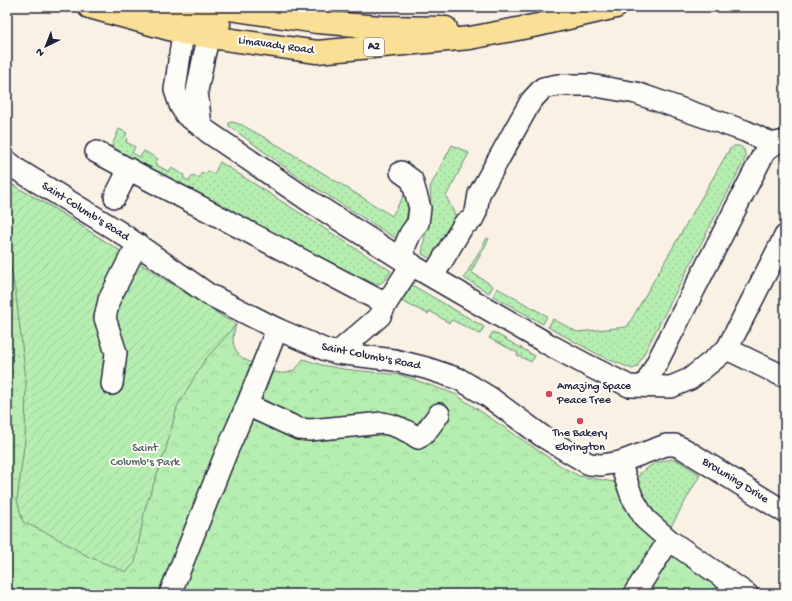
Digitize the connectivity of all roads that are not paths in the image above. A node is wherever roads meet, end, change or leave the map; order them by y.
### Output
1 (88, 7) edge
2 (144, 7) edge
3 (616, 7) edge
4 (186, 19) edge
5 (213, 22) edge
6 (538, 25) junction
7 (201, 126) junction
8 (779, 144) edge
9 (96, 152) dead end
10 (7, 161) edge
11 (129, 170) junction
12 (401, 172) dead end
13 (115, 197) dead end
14 (785, 236) edge
15 (139, 245) junction
16 (408, 262) junction
17 (445, 283) junction
18 (386, 304) junction
19 (277, 329) junction
20 (726, 349) junction
21 (337, 353) junction
22 (785, 377) edge
23 (112, 384) dead end
24 (645, 386) junction
25 (247, 405) junction
26 (439, 414) dead end
27 (684, 449) joint
28 (620, 462) junction
29 (785, 512) edge
30 (669, 540) junction
31 (170, 594) edge
32 (634, 594) edge
33 (747, 594) edge

1 - 4 highway, Limavady Road / A2
2 - 4 highway
3 - 6 highway, Limavady Road / A2
4 - 5 highway, Limavady Road / A2
4 - 7 street
5 - 6 highway, Limavady Road / A2
5 - 6 highway, Limavady Road / A2
5 - 7 street
7 - 16 street
8 - 17 street
8 - 24 street
9 - 11 street
10 - 15 street, Saint Columb's Road
11 - 13 street
11 - 18 street
12 - 16 street
14 - 20 street
15 - 19 street, Saint Columb's Road
15 - 23 street
16 - 17 street
16 - 18 street
17 - 24 street
18 - 21 street
19 - 21 street, Saint Columb's Road
19 - 25 street
20 - 22 street
20 - 24 street
21 - 28 street, Saint Columb's Road
25 - 26 street
25 - 31 street
27 - 28 street, Saint Columb's Road
27 - 29 street, Browning Drive
28 - 30 street
30 - 32 street
30 - 33 street

